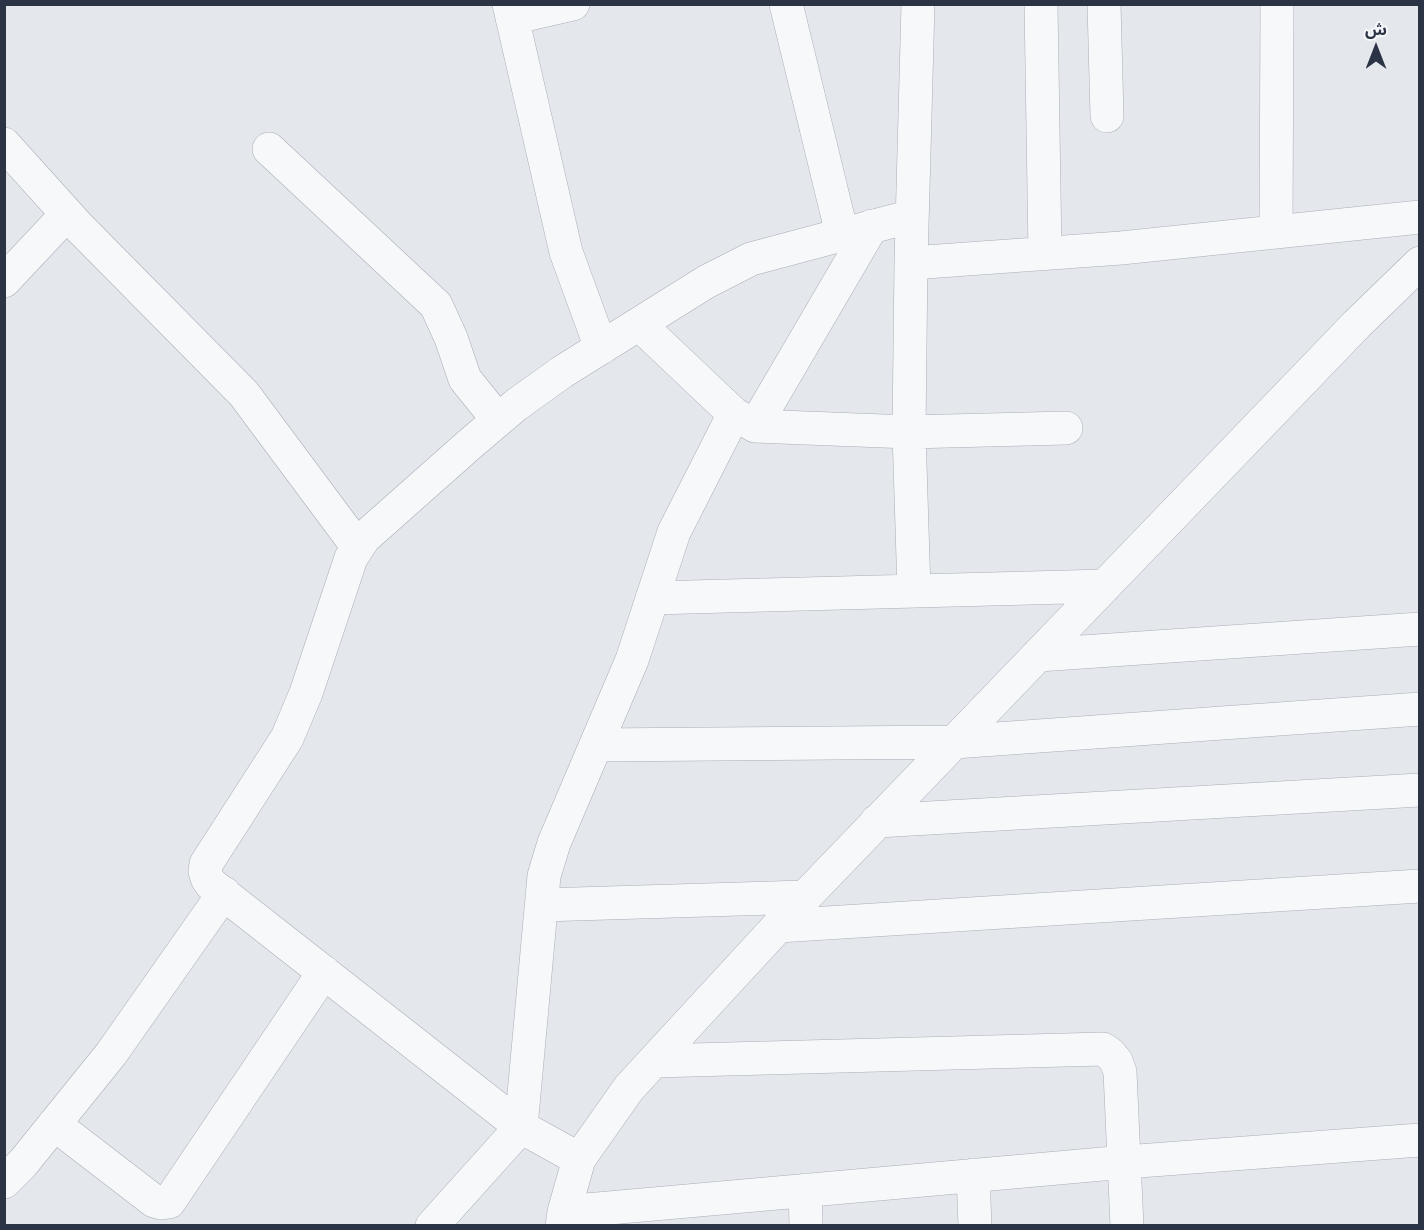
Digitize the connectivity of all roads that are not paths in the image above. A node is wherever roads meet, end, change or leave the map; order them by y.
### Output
1 (573, 4) edge
2 (786, 4) edge
3 (918, 4) edge
4 (1041, 4) edge
5 (1104, 4) edge
6 (1277, 4) edge
7 (510, 11) edge
8 (1107, 116) dead end
9 (4, 144) edge
10 (269, 149) dead end
11 (67, 214) junction
12 (912, 216) junction
13 (1419, 217) edge
14 (857, 230) junction
15 (1276, 232) junction
16 (1046, 253) junction
17 (911, 263) junction
18 (1419, 263) edge
19 (4, 281) edge
20 (640, 325) junction
21 (601, 348) junction
22 (498, 420) junction
23 (744, 420) junction
24 (1066, 428) dead end
25 (909, 432) junction
26 (357, 546) junction
27 (1105, 586) junction
28 (914, 591) junction
29 (652, 598) junction
30 (1419, 629) edge
31 (1038, 655) junction
32 (1419, 709) edge
33 (954, 742) junction
34 (596, 745) junction
35 (1419, 790) edge
36 (877, 821) junction
37 (1419, 886) edge
38 (224, 893) junction
39 (804, 897) junction
40 (542, 905) junction
41 (778, 926) junction
42 (324, 972) junction
43 (654, 1061) junction
44 (54, 1124) junction
45 (521, 1127) junction
46 (1419, 1140) edge
47 (579, 1159) junction
48 (1125, 1162) junction
49 (973, 1175) junction
50 (4, 1182) edge
51 (805, 1190) junction
52 (563, 1219) edge
53 (432, 1226) edge
54 (806, 1226) edge
55 (975, 1226) edge
56 (1127, 1226) edge

1 - 7 street
2 - 14 street
3 - 12 street
4 - 16 street
5 - 8 street
6 - 15 street
7 - 21 street
9 - 11 street
10 - 22 street
11 - 19 street
11 - 26 street
12 - 14 street
12 - 17 street
13 - 15 street
14 - 20 street
14 - 23 street
15 - 16 street
16 - 17 street
17 - 25 street
18 - 27 street
20 - 21 street
20 - 23 street
21 - 22 street
22 - 26 street
23 - 25 street
23 - 29 street
24 - 25 street
25 - 28 street
26 - 38 street
27 - 28 street
27 - 31 street
28 - 29 street
29 - 34 street
30 - 31 street
31 - 33 street
32 - 33 street
33 - 34 street
33 - 36 street
34 - 40 street
35 - 36 street
36 - 39 street
37 - 41 street
38 - 42 street
38 - 44 street
39 - 40 street
39 - 41 street
40 - 45 street
41 - 43 street
42 - 44 street
42 - 45 street
43 - 47 street
43 - 48 street
44 - 50 street
45 - 47 street
45 - 53 street
46 - 48 street
47 - 52 street
48 - 49 street
48 - 56 street
49 - 51 street
49 - 55 street
51 - 52 street
51 - 54 street

